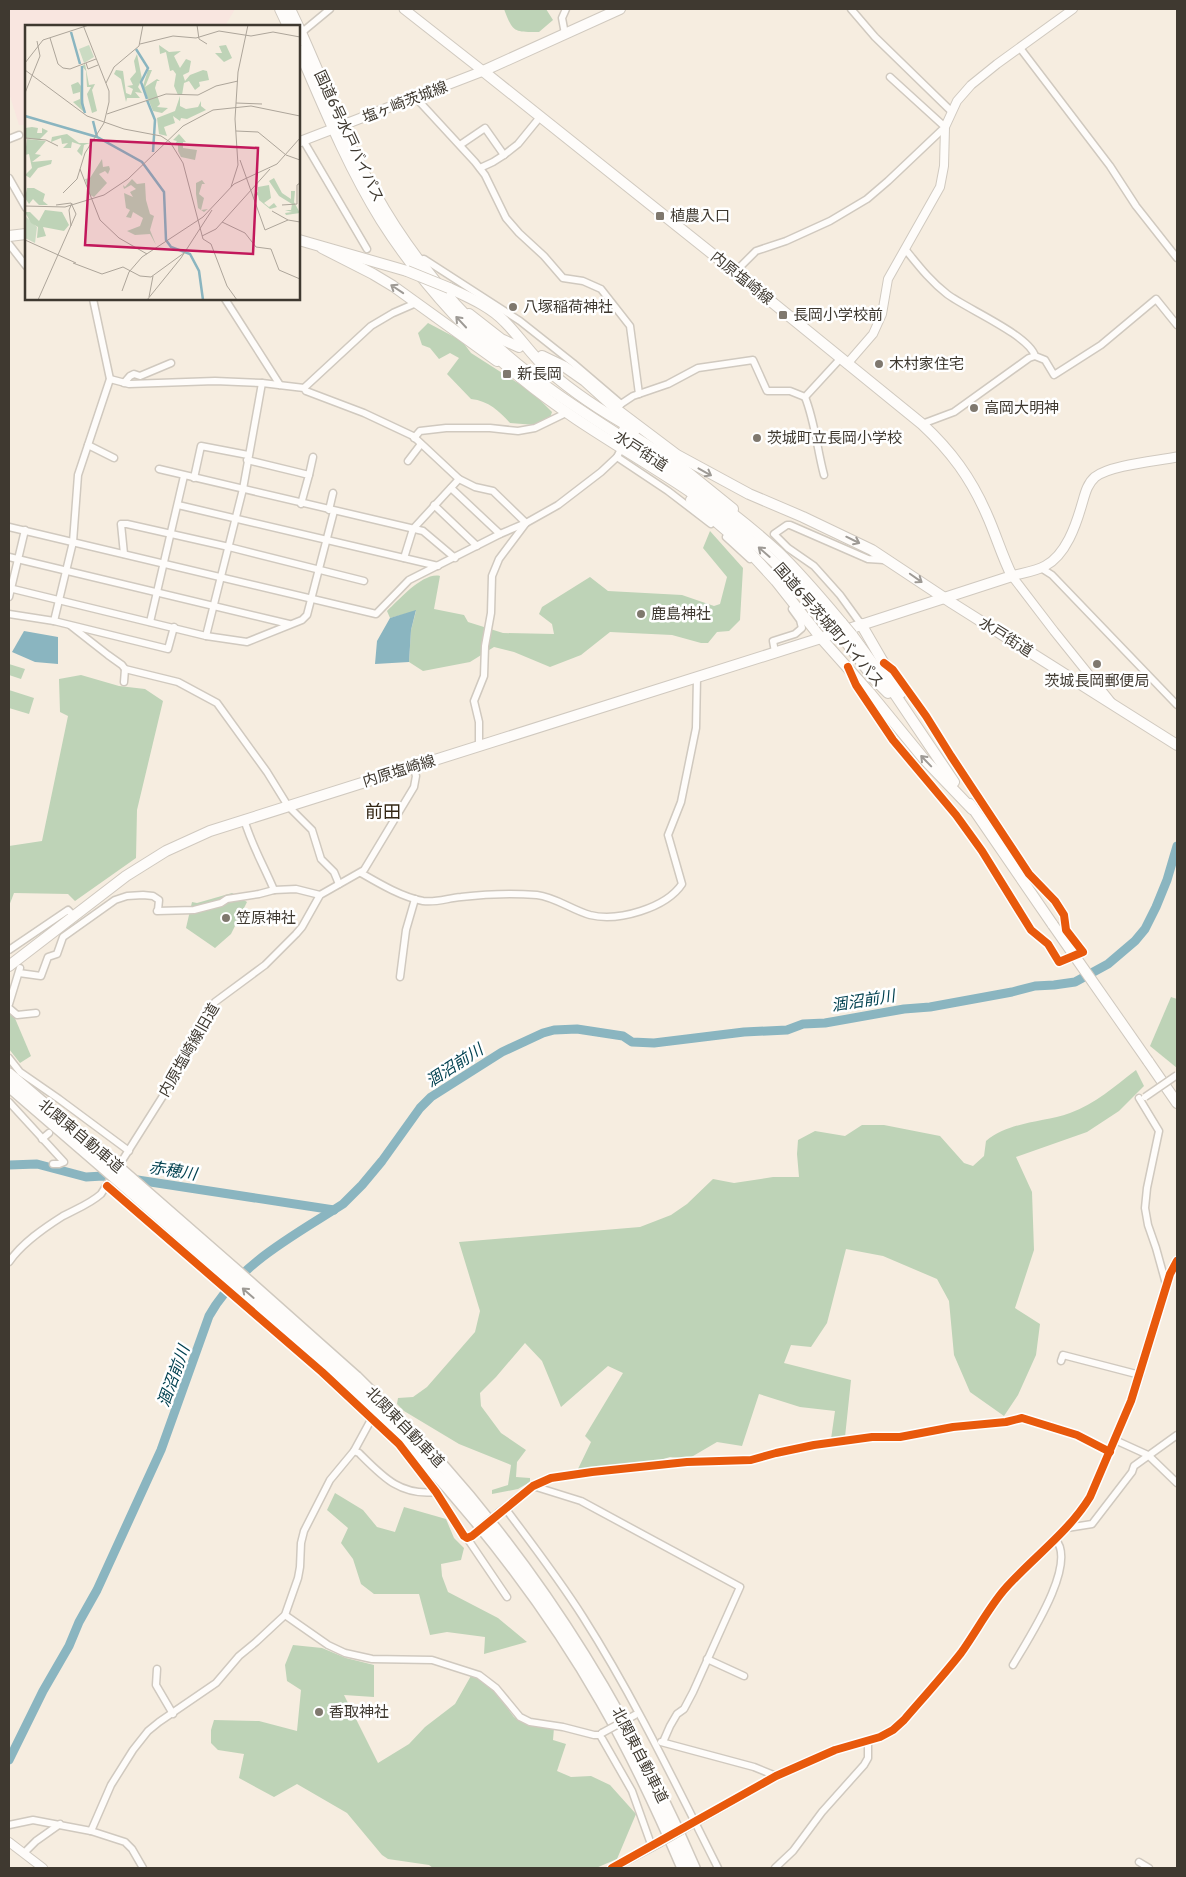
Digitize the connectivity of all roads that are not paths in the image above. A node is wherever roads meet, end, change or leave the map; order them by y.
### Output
1 (280, 9) edge
2 (290, 9) edge
3 (330, 9) edge
4 (404, 9) edge
5 (566, 9) edge
6 (620, 9) edge
7 (851, 9) edge
8 (1073, 9) edge
9 (288, 25) edge
10 (297, 25) edge
11 (300, 28) edge
12 (300, 32) edge
13 (565, 34) junction
14 (1020, 48) junction
15 (300, 52) edge
16 (483, 72) junction
17 (890, 77) dead end
18 (416, 98) junction
19 (951, 111) junction
20 (540, 117) junction
21 (945, 127) junction
22 (337, 128) junction
23 (19, 135) dead end
24 (9, 139) edge
25 (301, 141) edge
26 (460, 145) junction
27 (504, 154) junction
28 (480, 168) junction
29 (9, 178) edge
30 (25, 206) edge
31 (25, 234) edge
32 (9, 236) edge
33 (300, 240) edge
34 (9, 244) edge
35 (322, 248) junction
36 (367, 249) dead end
37 (904, 249) junction
38 (1177, 258) edge
39 (419, 260) junction
40 (25, 265) edge
41 (735, 272) junction
42 (93, 300) edge
43 (226, 300) edge
44 (453, 300) junction
45 (416, 303) junction
46 (1177, 324) edge
47 (519, 347) dead end
48 (542, 356) dead end
49 (1036, 356) junction
50 (844, 361) junction
51 (171, 363) dead end
52 (524, 375) junction
53 (110, 379) junction
54 (124, 383) junction
55 (262, 383) junction
56 (280, 385) junction
57 (304, 388) junction
58 (639, 394) junction
59 (805, 397) junction
60 (593, 406) junction
61 (618, 407) junction
62 (568, 412) junction
63 (922, 424) junction
64 (414, 438) junction
65 (421, 444) junction
66 (88, 445) junction
67 (664, 446) junction
68 (619, 453) junction
69 (314, 457) dead end
70 (1177, 457) edge
71 (114, 458) dead end
72 (247, 458) junction
73 (408, 462) dead end
74 (159, 469) dead end
75 (656, 470) junction
76 (309, 475) junction
77 (824, 475) dead end
78 (184, 476) junction
79 (194, 478) junction
80 (459, 479) junction
81 (451, 488) junction
82 (243, 489) junction
83 (333, 492) dead end
84 (301, 504) junction
85 (178, 505) junction
86 (434, 505) junction
87 (331, 510) junction
88 (236, 518) junction
89 (526, 523) junction
90 (9, 527) edge
91 (413, 529) junction
92 (25, 530) junction
93 (170, 534) junction
94 (500, 534) junction
95 (326, 540) junction
96 (73, 542) junction
97 (477, 546) junction
98 (229, 547) junction
99 (777, 552) junction
100 (124, 554) junction
101 (9, 557) edge
102 (404, 558) junction
103 (455, 558) junction
104 (18, 559) junction
105 (889, 560) junction
106 (164, 563) junction
107 (438, 566) junction
108 (1041, 568) junction
109 (319, 569) junction
110 (66, 570) junction
111 (1012, 576) junction
112 (221, 577) junction
113 (364, 581) dead end
114 (10, 588) edge
115 (157, 593) junction
116 (9, 597) edge
117 (943, 597) junction
118 (312, 598) junction
119 (59, 600) junction
120 (214, 606) junction
121 (9, 614) edge
122 (54, 621) junction
123 (150, 622) junction
124 (290, 624) junction
125 (837, 624) junction
126 (861, 624) junction
127 (71, 626) junction
128 (174, 627) junction
129 (206, 636) junction
130 (821, 638) junction
131 (775, 652) junction
132 (884, 663) junction
133 (848, 667) junction
134 (125, 668) junction
135 (697, 677) junction
136 (124, 682) dead end
137 (1093, 686) junction
138 (1177, 705) edge
139 (1177, 743) edge
140 (479, 746) junction
141 (413, 766) junction
142 (288, 806) junction
143 (972, 809) junction
144 (244, 819) junction
145 (361, 873) junction
146 (339, 884) junction
147 (274, 890) junction
148 (320, 895) junction
149 (416, 899) junction
150 (74, 916) junction
151 (10, 957) edge
152 (400, 978) dead end
153 (9, 1004) edge
154 (9, 1008) edge
155 (36, 1013) dead end
156 (9, 1058) edge
157 (9, 1074) edge
158 (1177, 1075) edge
159 (9, 1086) edge
160 (1167, 1088) junction
161 (9, 1102) edge
162 (1177, 1103) edge
163 (71, 1108) junction
164 (1177, 1108) edge
165 (66, 1115) dead end
166 (49, 1133) dead end
167 (42, 1139) junction
168 (129, 1151) junction
169 (53, 1164) dead end
170 (108, 1165) junction
171 (107, 1186) junction
172 (148, 1188) dead end
173 (161, 1199) junction
174 (144, 1218) junction
175 (233, 1261) dead end
176 (9, 1262) edge
177 (1177, 1262) edge
178 (1166, 1284) junction
179 (1061, 1362) dead end
180 (1140, 1375) junction
181 (353, 1380) junction
182 (372, 1418) junction
183 (1177, 1435) edge
184 (1115, 1440) junction
185 (354, 1451) junction
186 (1110, 1452) junction
187 (1148, 1455) junction
188 (1176, 1481) edge
189 (532, 1486) junction
190 (436, 1492) junction
191 (502, 1511) junction
192 (1067, 1528) junction
193 (469, 1537) junction
194 (1055, 1539) junction
195 (507, 1597) dead end
196 (285, 1615) junction
197 (707, 1659) junction
198 (1013, 1665) dead end
199 (157, 1669) dead end
200 (744, 1676) dead end
201 (173, 1714) junction
202 (637, 1714) junction
203 (601, 1734) junction
204 (621, 1735) junction
205 (654, 1742) junction
206 (664, 1742) junction
207 (868, 1742) junction
208 (640, 1753) junction
209 (776, 1776) junction
210 (694, 1823) junction
211 (60, 1824) junction
212 (9, 1826) edge
213 (91, 1831) junction
214 (9, 1842) edge
215 (655, 1845) junction
216 (24, 1854) junction
217 (1139, 1862) dead end
218 (43, 1868) edge
219 (143, 1868) edge
220 (612, 1868) edge
221 (674, 1868) edge
222 (683, 1868) edge
223 (694, 1868) edge
224 (701, 1868) edge
225 (718, 1868) edge
226 (775, 1868) edge
227 (1149, 1868) edge

1 - 9 main road
2 - 10 main road, 国道6号水戸バイパス
3 - 11 street
4 - 16 main road
5 - 13 street
6 - 13 main road
7 - 19 street
8 - 14 street
12 - 22 main road, 国道6号水戸バイパス
13 - 16 main road
14 - 19 street
14 - 38 street
15 - 22 main road, 国道6号水戸バイパス
16 - 18 main road, 塩ヶ崎茨城線
16 - 20 main road, 内原塩崎線
17 - 21 street
18 - 22 main road, 塩ヶ崎茨城線
18 - 26 street
19 - 21 street
20 - 27 street
20 - 41 main road, 内原塩崎線
21 - 37 street
21 - 41 street
22 - 25 main road, 塩ヶ崎茨城線
22 - 39 main road, 国道6号水戸バイパス
52 -> 22 main road, 国道6号水戸バイパス
23 - 24 street
25 - 36 street
26 - 27 street
26 - 28 street
27 - 28 street
28 - 58 street
29 - 30 street
31 - 32 main road
33 - 35 main road
34 - 40 street
45 -> 35 main road
35 - 60 main road, bridge
37 - 49 street
37 - 50 street
39 - 44 main road, 国道6号水戸バイパス
39 - 61 street
41 - 50 main road, 内原塩崎線
42 - 53 street
43 - 56 street
44 - 47 main road
44 - 52 main road, 国道6号水戸バイパス
45 - 52 main road
45 - 57 street
46 - 49 street
48 - 61 main road
49 - 63 street
50 - 59 street
50 - 63 main road, 内原塩崎線
51 - 54 street
52 - 62 main road, 水戸街道
52 - 99 main road, 水戸街道
53 - 54 street
53 - 66 street
54 - 55 street
55 - 56 street
55 - 72 street
56 - 57 street
57 - 64 street
58 - 59 street
58 - 61 street
59 - 77 street
60 - 67 main road
60 - 99 main road
61 - 67 main road
62 - 64 street
62 - 68 main road, 水戸街道
63 - 111 main road, 内原塩崎線
64 - 65 street
65 - 73 street
65 - 80 street
66 - 71 street
66 - 96 street
67 -> 105 main road, 水戸街道
68 - 75 main road, 水戸街道
68 - 89 street
68 - 131 street
69 - 76 street
70 - 108 main road
72 - 76 street
72 - 79 street
72 - 82 street
74 - 78 street
125 -> 75 main road, 国道6号茨城町バイパス
75 - 130 main road
76 - 84 street
78 - 79 street
78 - 85 street
79 - 82 street
80 - 81 street
80 - 89 street
81 - 86 street
81 - 94 street
82 - 84 street
82 - 88 street
83 - 87 street
84 - 87 street
85 - 88 street
85 - 93 street
86 - 91 street
86 - 97 street
87 - 91 street
87 - 95 street
88 - 95 street
88 - 98 street
89 - 94 street
89 - 140 street
90 - 92 street
91 - 102 street
91 - 103 street
92 - 96 street
92 - 104 street
93 - 98 street
93 - 100 street
93 - 106 street
94 - 97 street
95 - 102 street
95 - 109 street
96 - 100 street
96 - 110 street
97 - 103 street
98 - 109 street
98 - 112 street
99 - 125 main road, 国道6号茨城町バイパス
100 - 106 street
101 - 104 street
102 - 107 street
103 - 107 street
104 - 110 street
104 - 114 street
105 -> 117 main road, 水戸街道
105 - 126 street
106 - 112 street
106 - 115 street
107 - 118 street
108 - 111 main road
108 - 138 street
109 - 113 street
109 - 118 street
110 - 115 street
110 - 119 street
111 - 117 main road
111 - 137 street
112 - 118 street
112 - 120 street
114 - 116 street
114 - 119 street
115 - 120 street
115 - 123 street
117 - 126 main road
117 - 137 main road, 水戸街道
118 - 124 street
119 - 122 street
119 - 123 street
120 - 124 street
120 - 129 street
121 - 122 street
122 - 127 street
123 - 128 street
124 - 129 street
125 - 143 main road, 国道6号茨城町バイパス, bridge
126 - 130 main road
126 - 132 main road
127 - 128 street
127 - 134 street
128 - 129 street
130 - 131 main road, 内原塩崎線
130 - 133 main road
131 - 135 main road, 内原塩崎線
132 - 133 street
132 - 143 main road
143 -> 133 main road
134 - 136 street
134 - 142 street
135 - 140 main road, 内原塩崎線
135 - 149 street
137 - 139 main road, 水戸街道
140 - 141 main road, 内原塩崎線
141 - 142 main road, 内原塩崎線
141 - 145 street
142 - 144 main road, 内原塩崎線
142 - 146 street
143 - 160 main road, 国道6号茨城町バイパス, bridge
144 - 147 street
144 - 150 main road, 内原塩崎線
145 - 146 street
145 - 149 street
146 - 148 street
147 - 148 street
147 - 153 street
148 - 168 street, 内原塩崎線旧道
149 - 152 street
150 - 151 main road, 内原塩崎線
150 - 151 street
154 - 155 street
156 - 163 street
157 - 170 highway, 北関東自動車道
158 - 178 street, bridge
159 - 170 highway, 北関東自動車道
160 - 162 main road, 国道6号茨城町バイパス
160 - 164 main road, 国道6号茨城町バイパス
161 - 167 street
163 - 165 street
163 - 168 street
166 - 167 street
167 - 169 street
168 - 171 street, 内原塩崎線旧道
170 - 181 highway, 北関東自動車道, bridge
171 - 174 street
171 - 176 street, 内原塩崎線旧道
172 - 173 street
173 - 174 street
173 - 175 street
174 - 182 street
177 - 178 street
178 - 180 street
179 - 180 street
180 - 184 street
181 - 204 highway, 北関東自動車道
181 - 208 highway, 北関東自動車道
182 - 185 street
182 - 190 street
183 - 187 street
184 - 186 street
184 - 187 street
185 - 190 street
185 - 196 street
186 - 189 street
186 - 192 street
187 - 188 street
187 - 192 street
189 - 191 street
189 - 197 street
190 - 193 street
191 - 193 street, bridge
191 - 202 street
192 - 194 street
193 - 195 street
194 - 198 street
194 - 207 street
196 - 201 street
196 - 203 street
197 - 200 street
197 - 206 street
199 - 201 street
201 - 213 street
202 - 203 street, bridge
202 - 205 street
203 - 215 street
204 - 221 highway
204 - 222 highway, 北関東自動車道
205 - 206 street
205 - 210 street
206 - 209 street
207 - 209 street
207 - 226 street
208 - 223 highway, 北関東自動車道
208 - 224 highway
209 - 210 street
210 - 215 street, bridge
210 - 225 street
211 - 212 street
211 - 213 street
211 - 216 street
213 - 219 street
214 - 216 street
215 - 220 street
216 - 218 street
217 - 227 street

